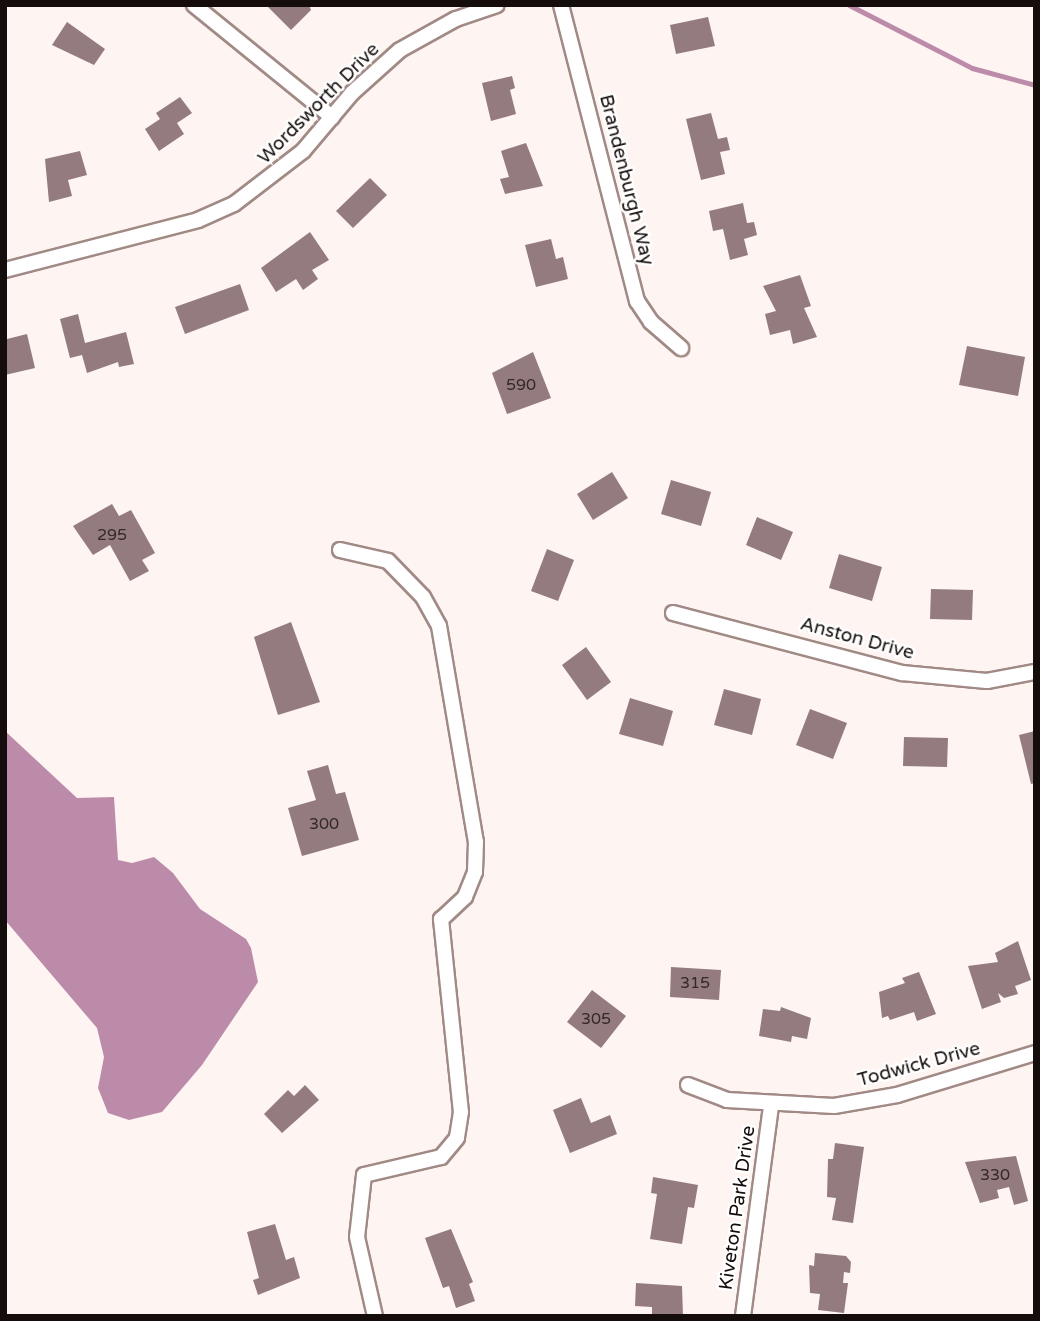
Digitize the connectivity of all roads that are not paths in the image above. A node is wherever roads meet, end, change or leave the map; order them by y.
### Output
1 (194, 5) edge
2 (497, 5) edge
3 (561, 5) edge
4 (332, 117) junction
5 (5, 270) edge
6 (681, 348) dead end
7 (340, 550) dead end
8 (673, 613) dead end
9 (1035, 672) edge
10 (1035, 1053) edge
11 (688, 1085) dead end
12 (771, 1106) junction
13 (375, 1316) edge
14 (743, 1316) edge

1 - 4 street
2 - 4 street, Wordsworth Drive
3 - 6 street, Brandenburgh Way
4 - 5 street, Wordsworth Drive
7 - 13 street
8 - 9 street, Anston Drive
10 - 12 street, Todwick Drive
11 - 12 street, Todwick Drive
12 - 14 street, Kiveton Park Drive

